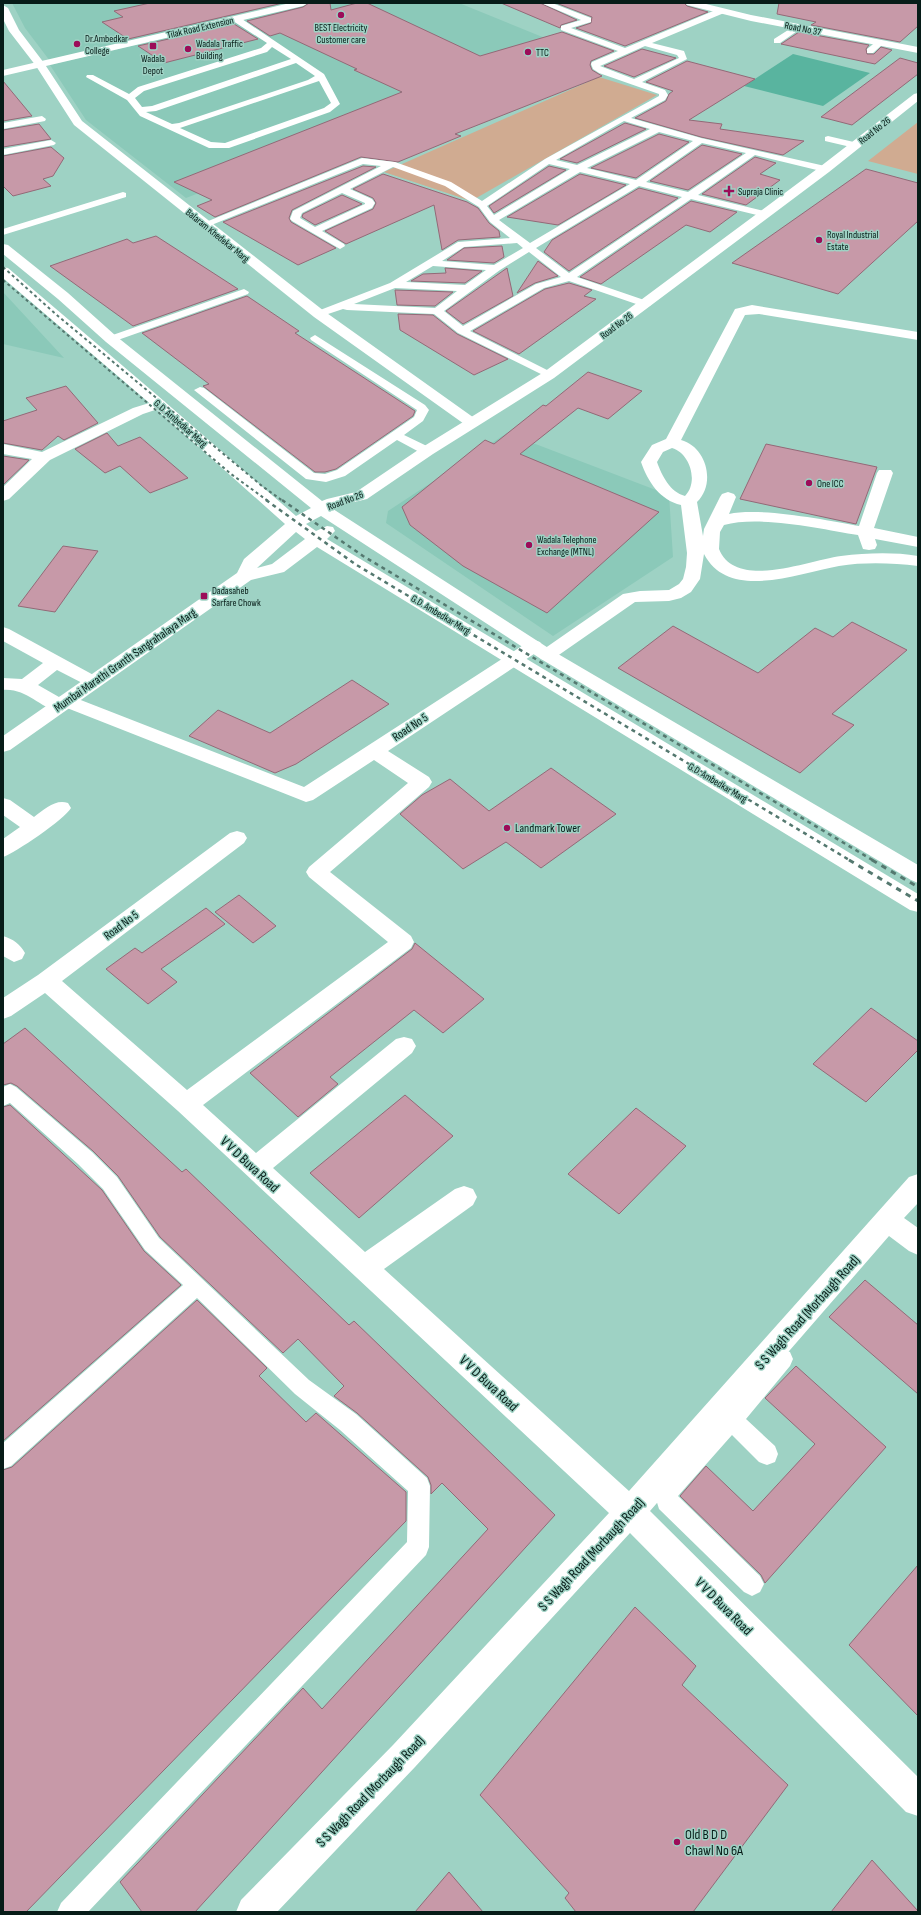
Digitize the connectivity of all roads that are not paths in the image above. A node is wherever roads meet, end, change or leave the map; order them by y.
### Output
1 (303, 3) edge
2 (545, 3) edge
3 (690, 3) edge
4 (3, 8) edge
5 (721, 11) junction
6 (236, 19) junction
7 (799, 27) junction
8 (777, 41) dead end
9 (272, 43) junction
10 (644, 43) junction
11 (880, 43) junction
12 (918, 50) edge
13 (625, 51) junction
14 (870, 51) dead end
15 (296, 59) junction
16 (40, 65) junction
17 (3, 73) edge
18 (321, 76) junction
19 (90, 77) dead end
20 (635, 82) junction
21 (918, 96) edge
22 (130, 98) junction
23 (138, 110) junction
24 (623, 118) junction
25 (42, 119) dead end
26 (3, 126) edge
27 (170, 127) junction
28 (658, 128) junction
29 (828, 139) dead end
30 (700, 140) junction
31 (51, 143) dead end
32 (855, 145) junction
33 (3, 152) edge
34 (754, 152) junction
35 (548, 160) junction
36 (392, 164) junction
37 (579, 168) junction
38 (825, 169) junction
39 (638, 183) junction
40 (342, 189) junction
41 (123, 195) dead end
42 (689, 195) junction
43 (482, 205) junction
44 (765, 214) junction
45 (494, 220) junction
46 (206, 224) junction
47 (315, 231) junction
48 (3, 232) edge
49 (520, 240) junction
50 (340, 246) dead end
51 (531, 246) junction
52 (3, 248) edge
53 (431, 263) junction
54 (496, 268) junction
55 (3, 271) edge
56 (569, 278) junction
57 (47, 283) junction
58 (394, 285) junction
59 (467, 288) junction
60 (26, 290) junction
61 (244, 292) dead end
62 (646, 304) junction
63 (343, 306) junction
64 (437, 311) junction
65 (318, 314) junction
66 (462, 332) junction
67 (918, 336) edge
68 (315, 338) dead end
69 (111, 339) junction
70 (380, 357) junction
71 (360, 367) junction
72 (549, 375) junction
73 (200, 390) dead end
74 (175, 391) junction
75 (156, 401) junction
76 (228, 412) junction
77 (210, 420) junction
78 (472, 423) junction
79 (396, 435) junction
80 (672, 443) junction
81 (3, 449) edge
82 (427, 451) junction
83 (44, 457) junction
84 (885, 473) dead end
85 (3, 496) edge
86 (361, 496) junction
87 (733, 497) dead end
88 (689, 501) junction
89 (322, 509) junction
90 (724, 519) junction
91 (341, 522) junction
92 (295, 524) junction
93 (864, 531) junction
94 (316, 538) junction
95 (918, 542) edge
96 (875, 559) junction
97 (918, 562) edge
98 (245, 576) junction
99 (3, 633) edge
100 (540, 650) junction
101 (514, 658) junction
102 (56, 662) junction
103 (92, 682) junction
104 (3, 684) edge
105 (25, 686) junction
106 (62, 703) junction
107 (3, 745) edge
108 (374, 751) junction
109 (3, 805) edge
110 (61, 808) dead end
111 (35, 827) junction
112 (237, 838) dead end
113 (860, 842) junction
114 (3, 849) edge
115 (844, 859) junction
116 (918, 875) edge
117 (918, 904) edge
118 (46, 981) junction
119 (3, 1010) edge
120 (404, 1046) dead end
121 (3, 1098) edge
122 (186, 1104) junction
123 (255, 1168) junction
124 (918, 1185) edge
125 (464, 1197) dead end
126 (888, 1221) junction
127 (918, 1243) edge
128 (364, 1268) junction
129 (197, 1285) junction
130 (782, 1359) dead end
131 (726, 1414) junction
132 (767, 1454) dead end
133 (3, 1458) edge
134 (630, 1512) junction
135 (752, 1584) dead end
136 (918, 1800) edge
137 (70, 1912) edge
138 (253, 1912) edge

1 - 6 street, Tilak Road Extension
2 - 13 lane
3 - 5 street, Road No 37
4 - 16 street, Balaram Khedekar Marg
5 - 7 street, Road No 37
5 - 10 lane
6 - 9 lane
6 - 16 street, Tilak Road Extension
7 - 8 lane
7 - 11 street, Road No 37
9 - 15 lane
9 - 22 lane
10 - 13 lane
10 - 20 lane
11 - 12 street, Road No 37
11 - 14 lane
13 - 20 lane
15 - 18 lane
15 - 23 lane
16 - 17 street, Tilak Road Extension
16 - 46 street, Balaram Khedekar Marg
18 - 27 lane
18 - 27 lane
19 - 22 lane
20 - 24 lane
21 - 32 street, Road No 26
22 - 23 lane
23 - 27 lane
24 - 28 lane
24 - 35 lane
25 - 26 lane
28 - 30 lane
28 - 37 lane
29 - 32 lane
30 - 34 lane
30 - 39 lane
31 - 33 lane
32 - 38 street, Road No 26
34 - 38 lane
34 - 42 lane
35 - 37 lane
35 - 43 lane
36 - 40 lane
36 - 43 lane
36 - 46 lane
37 - 39 lane
37 - 45 lane
38 - 44 street, Road No 26
39 - 42 lane
39 - 51 lane
40 - 47 lane
40 - 47 lane
41 - 48 lane
42 - 44 lane
42 - 56 lane
43 - 45 lane
44 - 62 street, Road No 26
45 - 49 lane
46 - 65 street, Balaram Khedekar Marg
47 - 50 lane
49 - 51 lane
49 - 53 lane
51 - 54 lane
51 - 56 lane
52 - 57 street, G.D. Ambedkar Marg
53 - 54 lane
53 - 58 lane
54 - 59 lane
55 - 60 street, G.D. Ambedkar Marg
56 - 62 lane
56 - 66 lane
57 - 60 street
57 - 69 street, G.D. Ambedkar Marg
58 - 59 lane
58 - 63 lane
59 - 64 lane
60 - 75 street, G.D. Ambedkar Marg
61 - 69 lane
62 - 72 street, Road No 26
63 - 64 lane
63 - 65 lane
64 - 66 lane
65 - 70 street, Balaram Khedekar Marg
66 - 72 lane
67 - 80 street
68 - 71 lane
69 - 74 street, G.D. Ambedkar Marg
70 - 71 lane
70 - 78 street, Balaram Khedekar Marg
71 - 79 lane
72 - 78 street, Road No 26
73 - 76 lane
74 - 75 street
74 - 77 street, G.D. Ambedkar Marg
75 - 83 street
75 - 92 street, G.D. Ambedkar Marg
76 - 77 lane
76 - 79 lane
77 - 89 street, G.D. Ambedkar Marg
78 - 82 street, Road No 26
79 - 82 lane
80 - 88 street
80 - 88 street
81 - 83 street
82 - 86 street, Road No 26
83 - 85 street
84 - 93 street
86 - 89 street, Road No 26
86 - 91 street
87 - 90 street
88 - 100 street, Road No 5
89 - 91 street, G.D. Ambedkar Marg
89 - 92 street, Road No 26
90 - 93 street
90 - 96 street
91 - 94 street
91 - 100 street, G.D. Ambedkar Marg
92 - 94 street, G.D. Ambedkar Marg
92 - 98 street, Mumbai Marathi Granth Sangrahalaya Marg
93 - 95 street
93 - 96 street
94 - 98 street
94 - 101 street, G.D. Ambedkar Marg
96 - 97 street
98 - 103 street, Mumbai Marathi Granth Sangrahalaya Marg
99 - 102 street
100 - 101 street, Road No 5
100 - 113 street, G.D. Ambedkar Marg
101 - 108 street, Road No 5
101 - 115 street, G.D. Ambedkar Marg
102 - 103 street
102 - 105 street
103 - 106 street, Mumbai Marathi Granth Sangrahalaya Marg
104 - 105 street
105 - 106 street
106 - 107 street, Mumbai Marathi Granth Sangrahalaya Marg
106 - 108 street, Road No 5
108 - 122 street
109 - 111 street
110 - 111 street
111 - 114 street
112 - 118 street, Road No 5
113 - 115 street
113 - 116 street, G.D. Ambedkar Marg
115 - 117 street, G.D. Ambedkar Marg
118 - 119 street, Road No 5
118 - 122 street, V V D Buva Road
120 - 123 street
121 - 129 lane
122 - 123 street, V V D Buva Road
123 - 128 street, V V D Buva Road
124 - 126 street, S S Wagh Road (Morbaugh Road)
125 - 128 street
126 - 127 street
126 - 131 street, S S Wagh Road (Morbaugh Road)
128 - 134 street, V V D Buva Road
129 - 133 lane
129 - 137 lane
130 - 131 lane
131 - 132 lane
131 - 134 street, S S Wagh Road (Morbaugh Road)
131 - 135 lane
134 - 136 street, V V D Buva Road
134 - 138 street, S S Wagh Road (Morbaugh Road)

